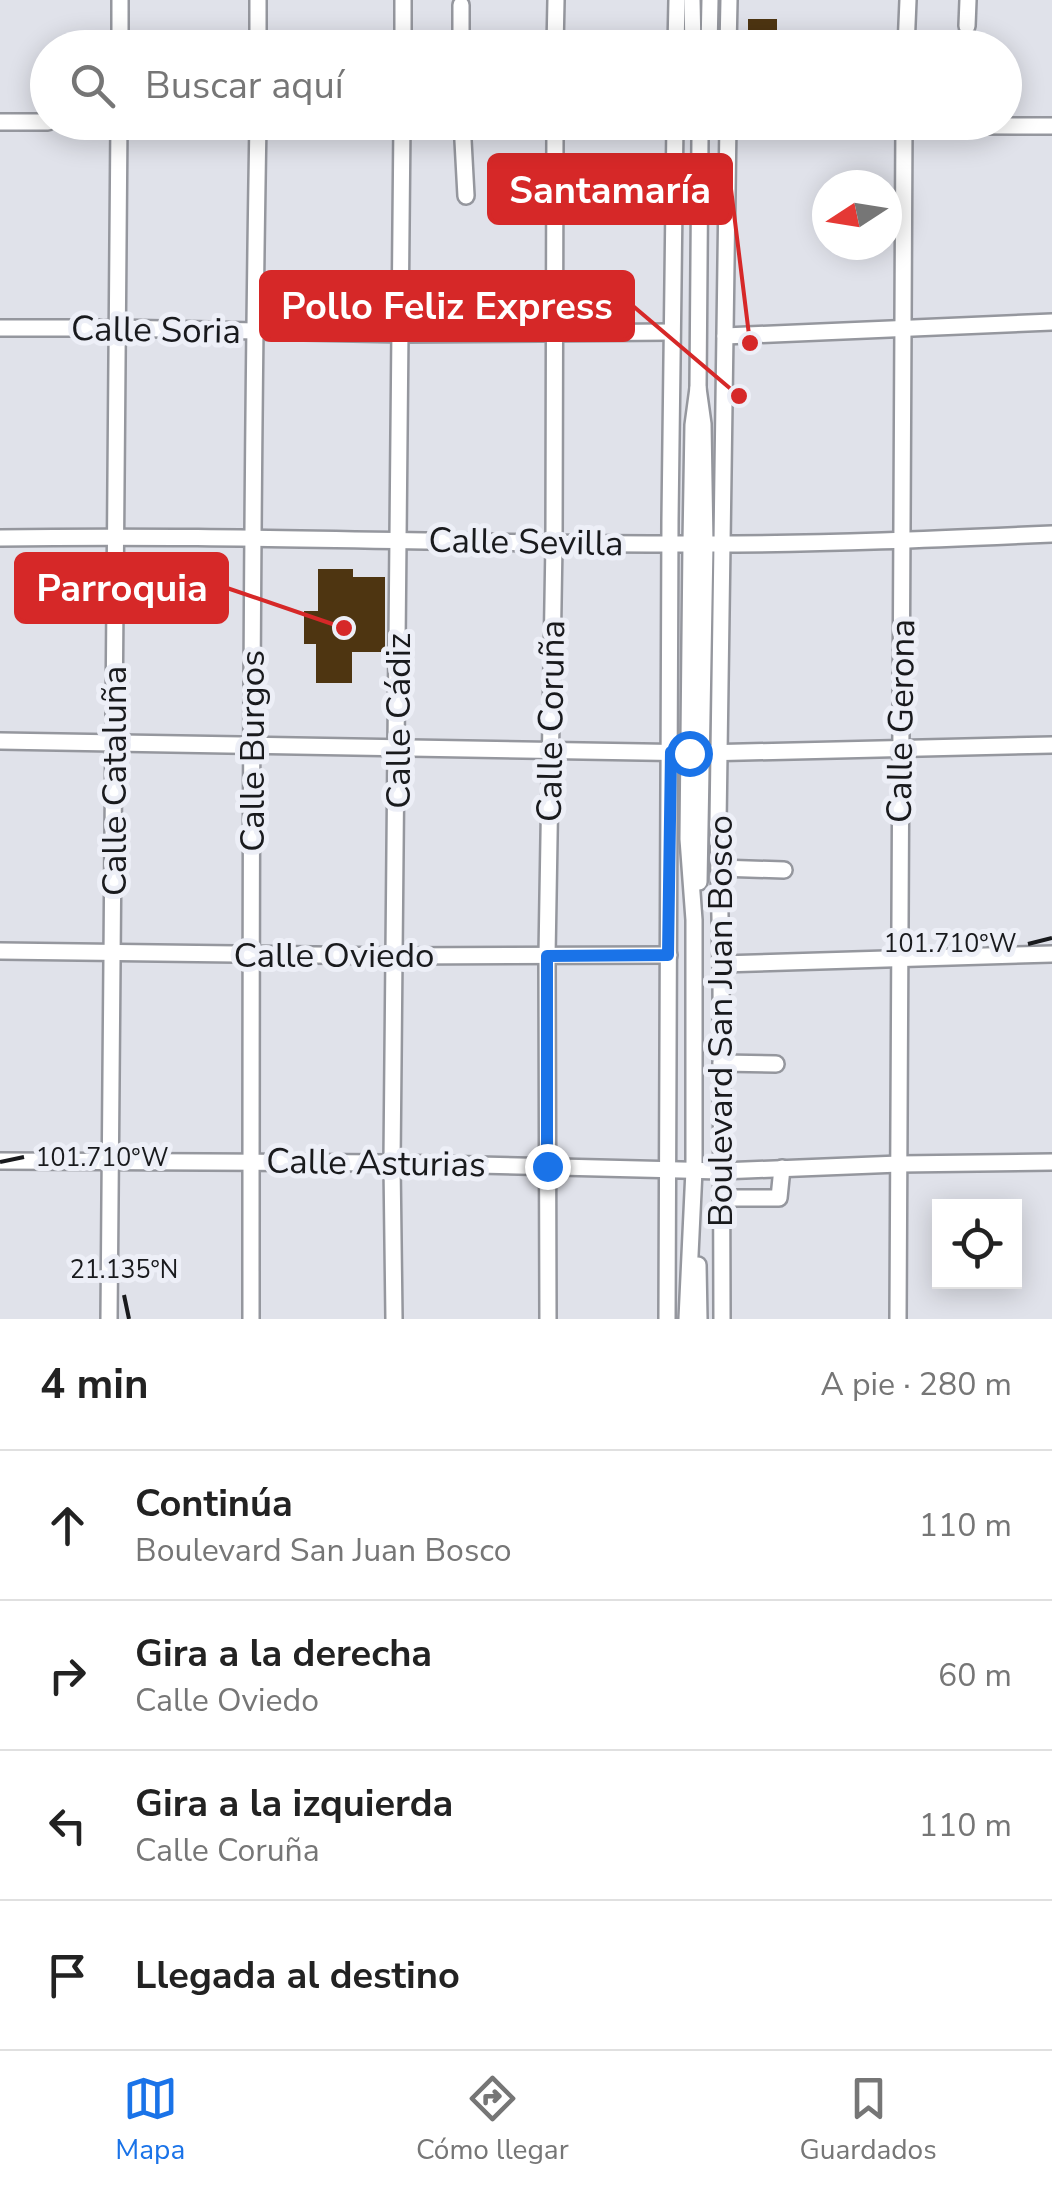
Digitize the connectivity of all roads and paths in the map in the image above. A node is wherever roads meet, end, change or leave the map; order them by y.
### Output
1 (120, 0) edge
2 (258, 0) edge
3 (403, 0) edge
4 (556, 0) edge
5 (677, 0) edge
6 (692, 0) edge
7 (710, 0) edge
8 (729, 0) edge
9 (908, 0) edge
10 (968, 0) edge
11 (461, 6) dead end
12 (967, 26) dead end
13 (120, 30) edge
14 (258, 30) edge
15 (403, 30) edge
16 (462, 30) edge
17 (556, 30) edge
18 (676, 30) edge
19 (693, 30) edge
20 (709, 30) edge
21 (728, 30) edge
22 (907, 30) edge
23 (0, 122) edge
24 (30, 122) edge
25 (1022, 126) edge
26 (1052, 126) edge
27 (119, 140) edge
28 (258, 140) edge
29 (402, 140) edge
30 (463, 140) edge
31 (555, 140) edge
32 (675, 140) edge
33 (700, 140) edge
34 (728, 140) edge
35 (904, 140) edge
36 (466, 196) dead end
37 (1052, 322) edge
38 (903, 327) junction
39 (0, 328) edge
40 (118, 328) junction
41 (254, 332) junction
42 (553, 332) junction
43 (672, 332) junction
44 (402, 334) junction
45 (725, 336) junction
46 (1052, 534) edge
47 (115, 536) junction
48 (254, 536) junction
49 (0, 538) edge
50 (903, 540) junction
51 (399, 541) junction
52 (554, 543) junction
53 (670, 543) junction
54 (698, 544) junction
55 (722, 544) junction
56 (0, 742) edge
57 (114, 743) junction
58 (253, 745) junction
59 (1052, 745) edge
60 (398, 746) junction
61 (900, 747) junction
62 (551, 750) junction
63 (671, 752) junction
64 (696, 753) junction
65 (720, 753) junction
66 (719, 868) junction
67 (784, 870) dead end
68 (0, 951) edge
69 (113, 952) junction
70 (1052, 954) edge
71 (250, 955) junction
72 (668, 955) junction
73 (396, 956) junction
74 (547, 956) junction
75 (898, 958) junction
76 (721, 964) junction
77 (721, 1062) junction
78 (776, 1064) dead end
79 (0, 1161) edge
80 (111, 1162) junction
81 (252, 1162) junction
82 (392, 1162) junction
83 (1052, 1162) edge
84 (899, 1164) junction
85 (547, 1166) junction
86 (782, 1168) junction
87 (669, 1170) junction
88 (694, 1170) junction
89 (744, 1170) junction
90 (720, 1171) junction
91 (721, 1198) junction
92 (744, 1198) junction
93 (693, 1217) junction
94 (108, 1319) edge
95 (252, 1319) edge
96 (394, 1319) edge
97 (548, 1319) edge
98 (668, 1319) edge
99 (687, 1319) edge
100 (699, 1319) edge
101 (722, 1319) edge
102 (898, 1319) edge

1 - 13 street
2 - 14 street
3 - 15 street
4 - 17 street
5 - 18 street
6 - 19 street
7 - 20 street
8 - 21 street
9 - 22 street
10 - 12 street
11 - 16 street
23 - 24 street
25 - 26 street
27 - 40 street, Calle Cataluña
28 - 41 street, Calle Burgos
29 - 44 street, Calle Cádiz
30 - 36 street
31 - 42 street, Calle Coruña
32 - 43 street, Boulevard San Juan Bosco
33 - 54 street
34 - 45 street, Boulevard San Juan Bosco
35 - 38 street, Calle Gerona
37 - 38 street
38 - 45 street
38 - 50 street, Calle Gerona
39 - 40 street, Calle Soria
40 - 41 street, Calle Soria
40 - 47 street, Calle Cataluña
41 - 44 street, Calle Soria
41 - 48 street, Calle Burgos
42 - 43 street, Calle Soria
42 - 44 street, Calle Soria
42 - 52 street, Calle Coruña
43 - 53 street, Boulevard San Juan Bosco
44 - 51 street, Calle Cádiz
45 - 55 street, Boulevard San Juan Bosco
46 - 50 street, Calle Sevilla
47 - 48 street, Calle Sevilla
47 - 49 street, Calle Sevilla
47 - 57 street, Calle Cataluña
48 - 51 street, Calle Sevilla
48 - 58 street, Calle Burgos
50 - 55 street, Calle Sevilla
50 - 61 street, Calle Gerona
51 - 52 street, Calle Sevilla
51 - 60 street, Calle Cádiz
52 - 53 street, Calle Sevilla
52 - 62 street, Calle Coruña
53 - 54 street, Calle Sevilla
53 - 63 street, Boulevard San Juan Bosco
54 - 55 street, Calle Sevilla
54 - 64 street
55 - 65 street, Boulevard San Juan Bosco
56 - 57 street
57 - 58 street
57 - 69 street, Calle Cataluña
58 - 60 street
58 - 71 street, Calle Burgos
59 - 61 street
60 - 62 street
60 - 73 street, Calle Cádiz
61 - 65 street
61 - 75 street, Calle Gerona
62 - 63 street
62 - 74 street, Calle Coruña
63 - 64 street
63 - 72 street, Boulevard San Juan Bosco
64 - 65 street
64 - 88 street
65 - 66 street, Boulevard San Juan Bosco
66 - 67 street
66 - 76 street, Boulevard San Juan Bosco
68 - 69 street, Calle Oviedo
69 - 71 street, Calle Oviedo
69 - 80 street, Calle Cataluña
70 - 75 street
71 - 73 street, Calle Oviedo
71 - 81 street, Calle Burgos
72 - 74 street, Calle Oviedo
72 - 87 street, Boulevard San Juan Bosco
73 - 74 street, Calle Oviedo
73 - 82 street, Calle Cádiz
74 - 85 street, Calle Coruña
75 - 76 street
75 - 84 street, Calle Gerona
76 - 77 street, Boulevard San Juan Bosco
77 - 78 street
77 - 90 street, Boulevard San Juan Bosco
79 - 80 street, Calle Asturias
80 - 81 street, Calle Asturias
80 - 94 street, Calle Cataluña
81 - 82 street, Calle Asturias
81 - 95 street, Calle Burgos
82 - 85 street, Calle Asturias
82 - 96 street, Calle Cádiz
83 - 84 street, Calle Asturias
84 - 86 street, Calle Asturias
84 - 102 street, Calle Gerona
85 - 87 street, Calle Asturias
85 - 97 street, Calle Coruña
86 - 89 street, Calle Asturias
86 - 92 street
87 - 88 street, Calle Asturias
87 - 98 street, Boulevard San Juan Bosco
88 - 90 street, Calle Asturias
88 - 93 street
89 - 90 street, Calle Asturias
89 - 92 street
90 - 91 street, Boulevard San Juan Bosco
91 - 92 street
91 - 101 street, Boulevard San Juan Bosco
93 - 99 street
93 - 100 street

